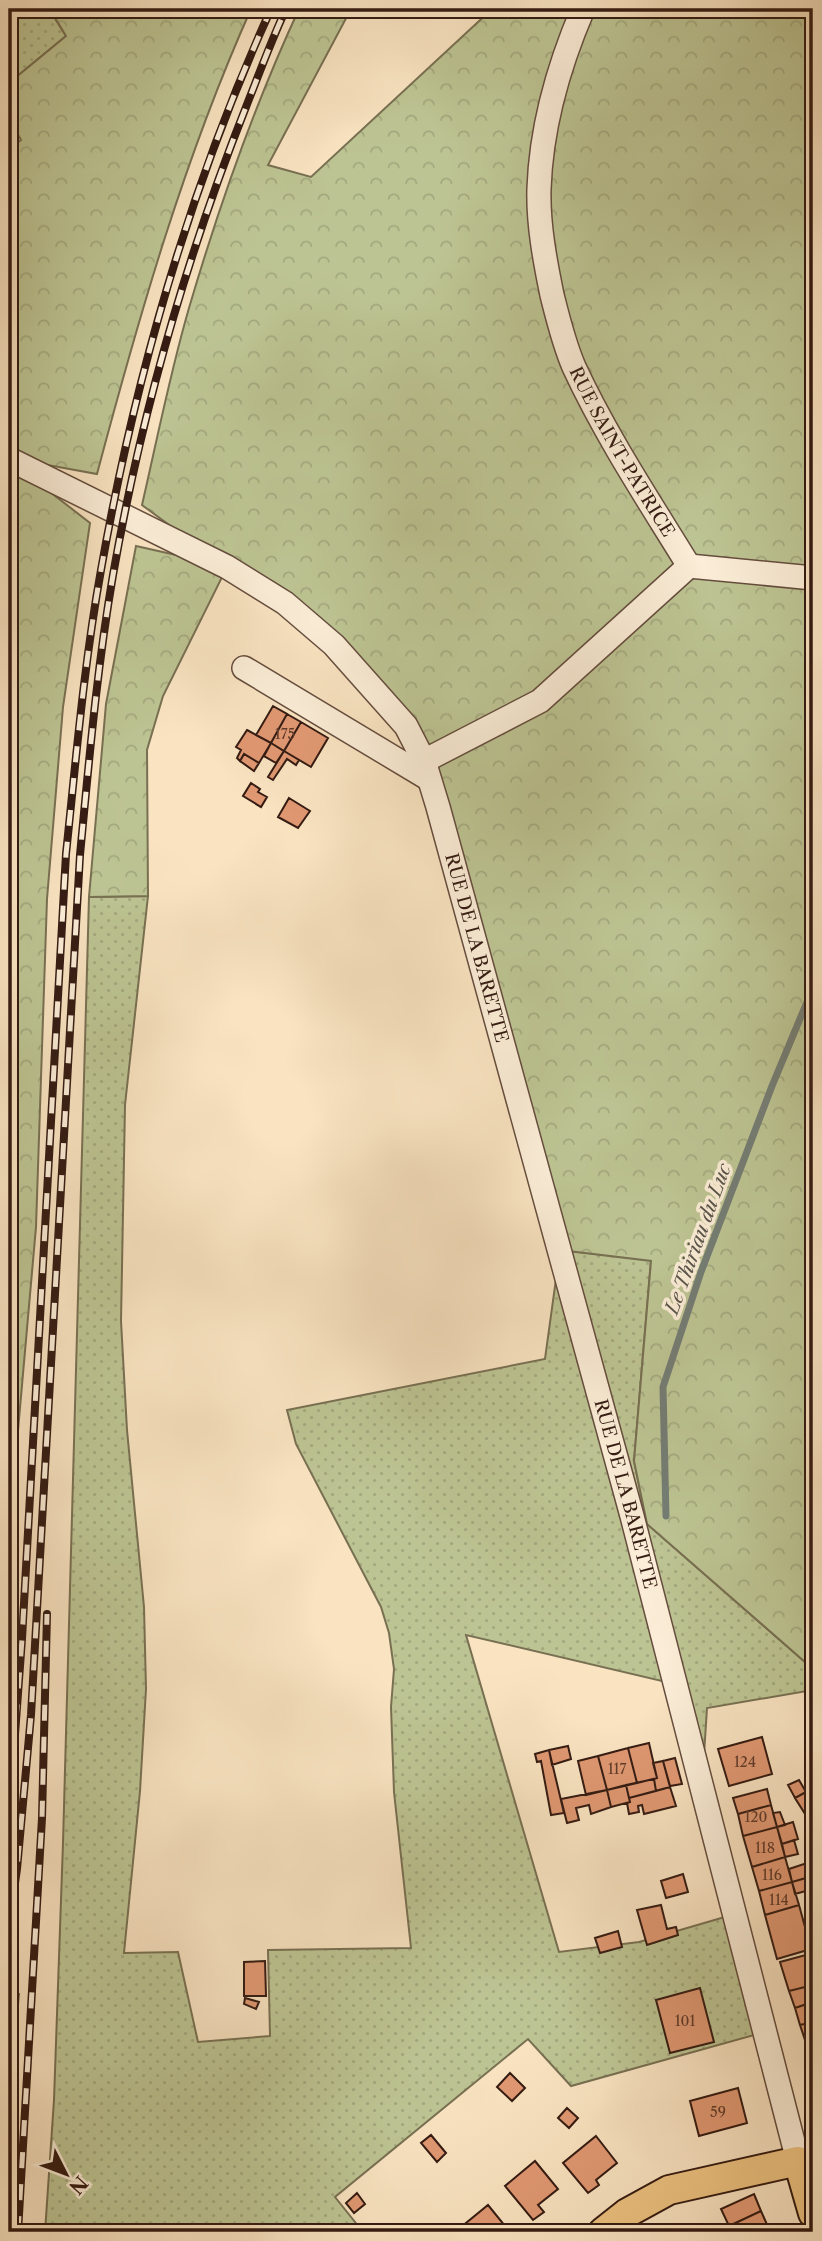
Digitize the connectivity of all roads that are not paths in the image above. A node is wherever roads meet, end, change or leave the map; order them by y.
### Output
1 (583, 9) edge
2 (9, 459) edge
3 (689, 565) junction
4 (813, 578) edge
5 (244, 668) dead end
6 (426, 770) junction
7 (798, 2161) junction
8 (813, 2213) edge
9 (603, 2232) edge

1 - 3 street, RUE SAINT-PATRICE
2 - 6 street, RUE DE LA BARETTE
3 - 4 street
3 - 6 street
5 - 6 street
6 - 7 street, RUE DE LA BARETTE
7 - 8 main road, RUE DE LA BARETTE
7 - 9 main road

